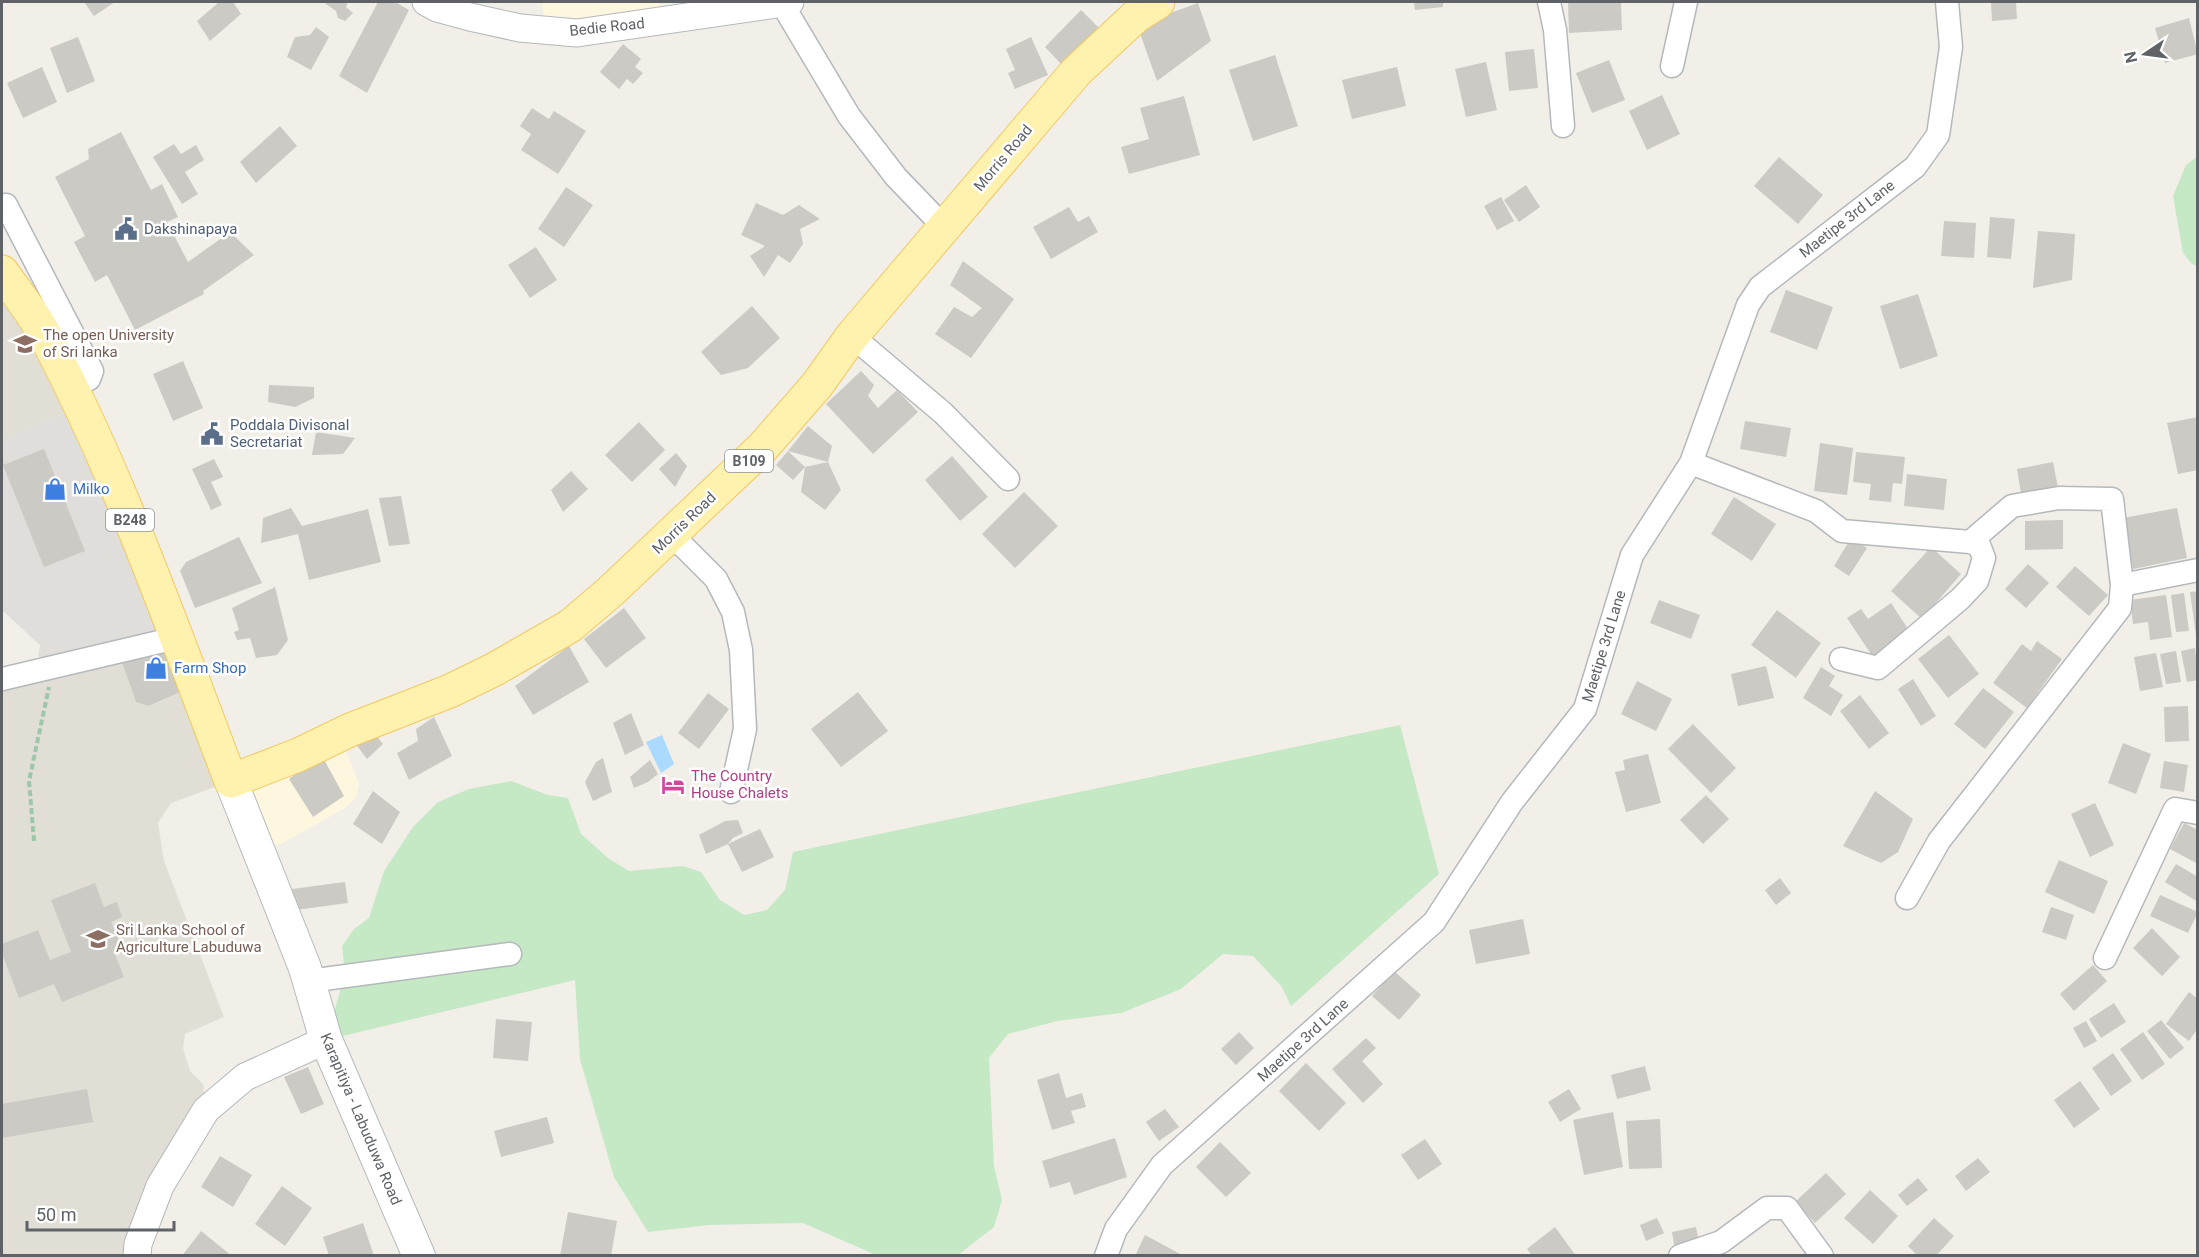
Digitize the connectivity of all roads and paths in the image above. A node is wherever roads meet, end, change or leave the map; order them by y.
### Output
1 (426, 2) edge
2 (781, 2) edge
3 (790, 2) edge
4 (1156, 2) edge
5 (1550, 2) edge
6 (1686, 2) edge
7 (1947, 2) edge
8 (1672, 66) dead end
9 (1563, 126) dead end
10 (6, 205) dead end
11 (944, 227) junction
12 (2, 272) edge
13 (852, 336) junction
14 (71, 387) junction
15 (1691, 463) junction
16 (1008, 480) dead end
17 (670, 538) junction
18 (1970, 542) junction
19 (2198, 570) edge
20 (2122, 585) junction
21 (176, 638) junction
22 (1841, 659) dead end
23 (54, 666) junction
24 (2, 679) edge
25 (231, 781) junction
26 (732, 792) dead end
27 (2198, 813) edge
28 (33, 841) dead end
29 (1907, 898) dead end
30 (510, 954) dead end
31 (2105, 958) dead end
32 (309, 981) junction
33 (326, 1040) junction
34 (137, 1256) edge
35 (418, 1256) edge
36 (1106, 1256) edge
37 (1680, 1256) edge
38 (1822, 1256) edge

1 - 2 street, Bedie Road
2 - 3 street, Bedie Road
2 - 11 street
4 - 11 main road, Morris Road / B109
5 - 9 street
6 - 8 street
7 - 15 street, Maetipe 3rd Lane
10 - 14 street
11 - 13 main road, Morris Road / B109
12 - 14 main road, B248
13 - 16 street
13 - 17 main road, Morris Road / B109
14 - 21 main road, B248
15 - 18 street
15 - 36 street, Maetipe 3rd Lane
17 - 25 main road, Morris Road / B109
17 - 26 street
18 - 20 street
18 - 22 street
19 - 20 street
20 - 29 street
21 - 23 street
21 - 25 main road, B248
23 - 24 street
23 - 28 path
25 - 32 main road, Karapitiya - Labuduwa Road
27 - 31 street
30 - 32 street
32 - 33 main road, Karapitiya - Labuduwa Road
33 - 34 street
33 - 35 main road, Karapitiya - Labuduwa Road
37 - 38 street

